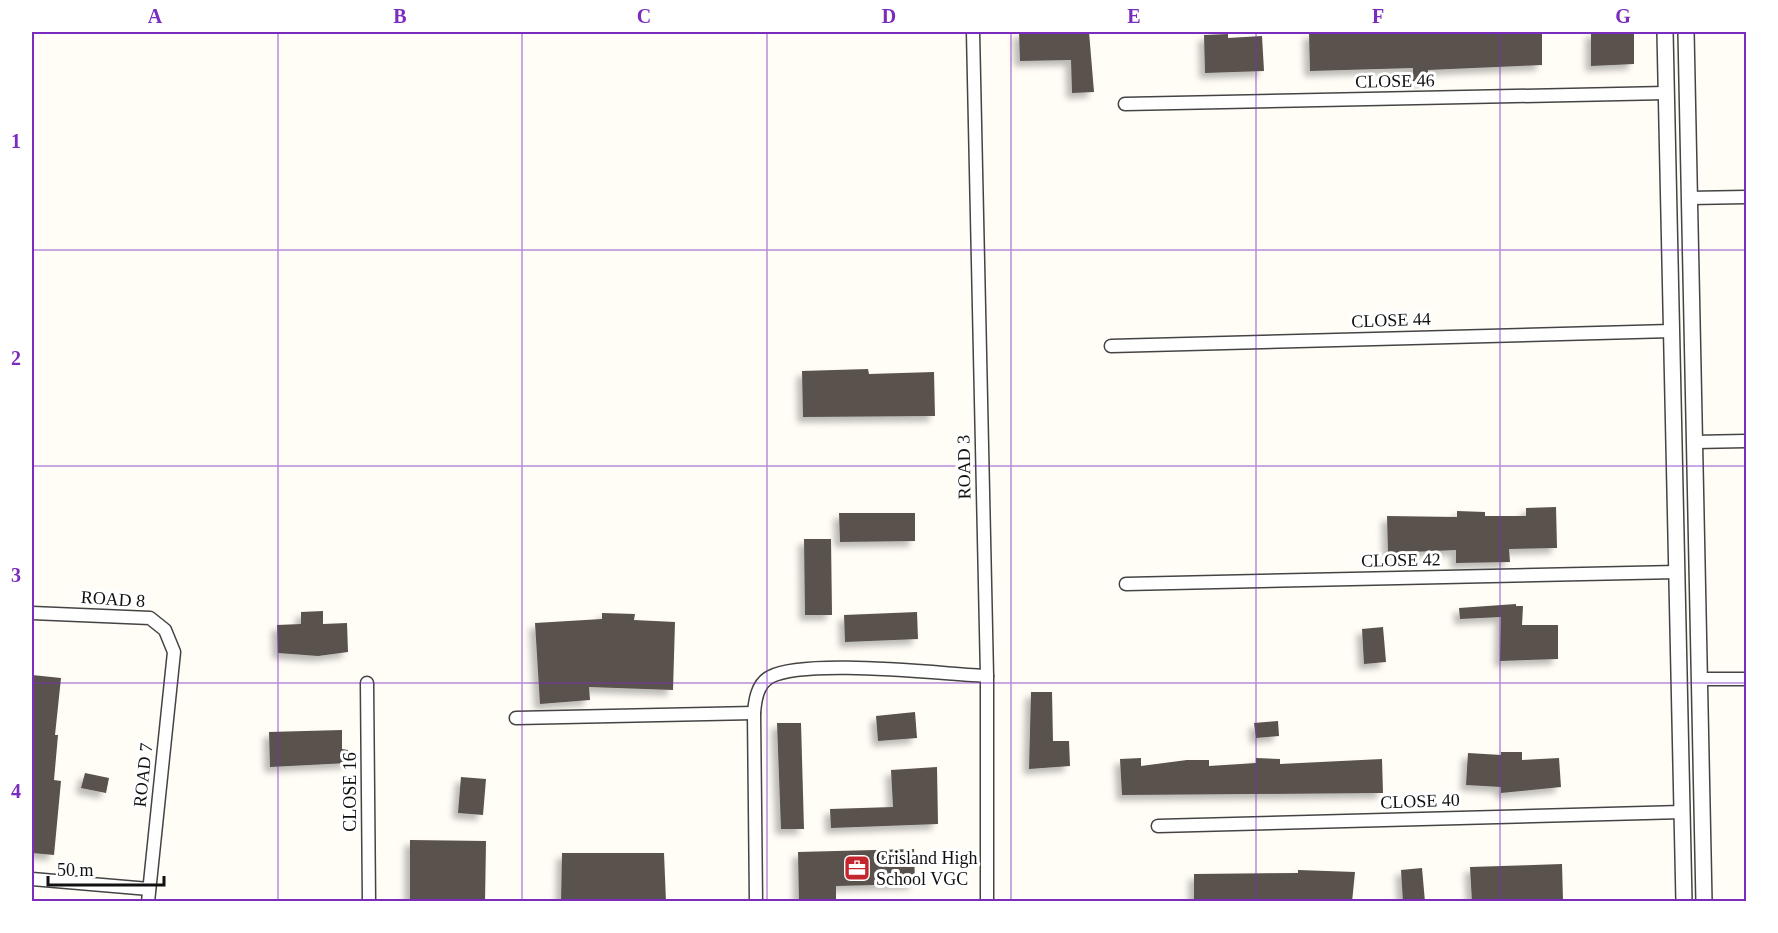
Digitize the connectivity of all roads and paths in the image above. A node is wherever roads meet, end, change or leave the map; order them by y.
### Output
1 (973, 32) edge
2 (1665, 32) edge
3 (1686, 32) edge
4 (1666, 93) junction
5 (1125, 104) dead end
6 (1746, 197) edge
7 (1689, 198) junction
8 (1671, 331) junction
9 (1111, 346) dead end
10 (1672, 375) junction
11 (1693, 375) junction
12 (1746, 441) edge
13 (1694, 442) junction
14 (1677, 572) junction
15 (1126, 584) dead end
16 (32, 613) edge
17 (174, 652) joint
18 (987, 676) junction
19 (1700, 679) junction
20 (1746, 679) edge
21 (367, 683) dead end
22 (753, 713) junction
23 (516, 718) dead end
24 (1682, 812) junction
25 (1158, 826) dead end
26 (32, 879) edge
27 (148, 895) edge
28 (369, 902) edge
29 (756, 902) edge
30 (987, 902) edge
31 (1684, 902) edge
32 (1704, 902) edge

1 - 18 street, ROAD 3
2 - 4 street
3 - 7 street
4 - 5 street, CLOSE 46
4 - 8 street
6 - 7 street
7 - 11 street
8 - 9 street, CLOSE 44
8 - 10 street
10 - 11 street
10 - 14 street
11 - 13 street
12 - 13 street
13 - 19 street
14 - 15 street, CLOSE 42
14 - 24 street
16 - 17 street, ROAD 8
17 - 27 street, ROAD 7
18 - 22 street
18 - 30 street, ROAD 3
19 - 20 street
19 - 32 street
21 - 28 street, CLOSE 16
22 - 23 street
22 - 29 street
24 - 25 street, CLOSE 40
24 - 31 street
26 - 27 street

